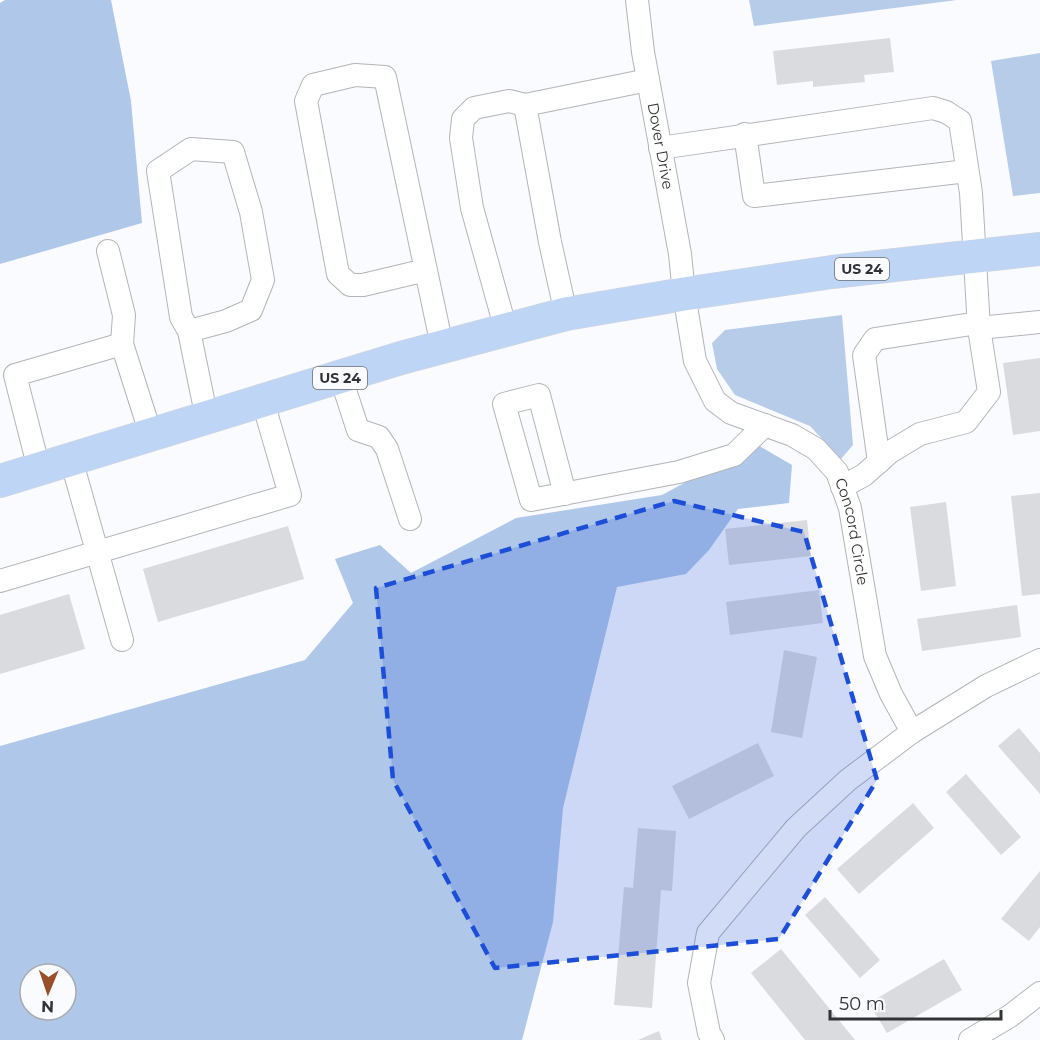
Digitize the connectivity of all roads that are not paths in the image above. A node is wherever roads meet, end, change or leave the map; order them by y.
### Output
1 (637, 0) edge
2 (648, 80) junction
3 (525, 105) junction
4 (745, 134) junction
5 (660, 148) junction
6 (967, 171) junction
7 (1040, 249) edge
8 (108, 251) dead end
9 (975, 256) junction
10 (426, 270) junction
11 (684, 294) junction
12 (566, 314) junction
13 (1040, 322) edge
14 (979, 326) junction
15 (506, 330) junction
16 (189, 332) junction
17 (122, 344) junction
18 (442, 346) junction
19 (341, 378) junction
20 (263, 402) junction
21 (207, 419) junction
22 (765, 425) junction
23 (151, 435) junction
24 (71, 459) junction
25 (879, 462) junction
26 (39, 469) junction
27 (0, 481) edge
28 (842, 487) junction
29 (565, 494) dead end
30 (410, 519) dead end
31 (98, 552) junction
32 (0, 581) edge
33 (122, 640) dead end
34 (1040, 660) edge
35 (912, 732) junction
36 (1040, 993) edge
37 (713, 1040) edge
38 (970, 1040) edge

1 - 2 street, Dover Drive
2 - 3 street
2 - 5 street, Dover Drive
3 - 12 street
3 - 15 street
4 - 5 street
4 - 6 street
4 - 6 street
5 - 11 street, Dover Drive
6 - 9 street
7 - 9 highway, US 24
8 - 17 street
9 - 11 highway, US 24
9 - 14 street
10 - 10 street
10 - 18 street
11 - 12 highway, US 24
11 - 22 street, Concord Circle
12 - 15 highway, US 24
13 - 14 street
14 - 25 street
14 - 25 street
15 - 18 highway, US 24
16 - 16 street
16 - 21 street
17 - 23 street
17 - 26 street
18 - 19 highway, US 24
19 - 20 highway, US 24
19 - 30 street
20 - 21 highway, US 24
20 - 31 street
21 - 23 highway, US 24
22 - 28 street, Concord Circle
22 - 29 street
23 - 24 highway, US 24
24 - 26 highway, US 24
24 - 31 street
25 - 28 street
26 - 27 highway, US 24
28 - 35 street, Concord Circle
31 - 32 street
31 - 33 street
34 - 35 street
35 - 37 street
36 - 38 street

